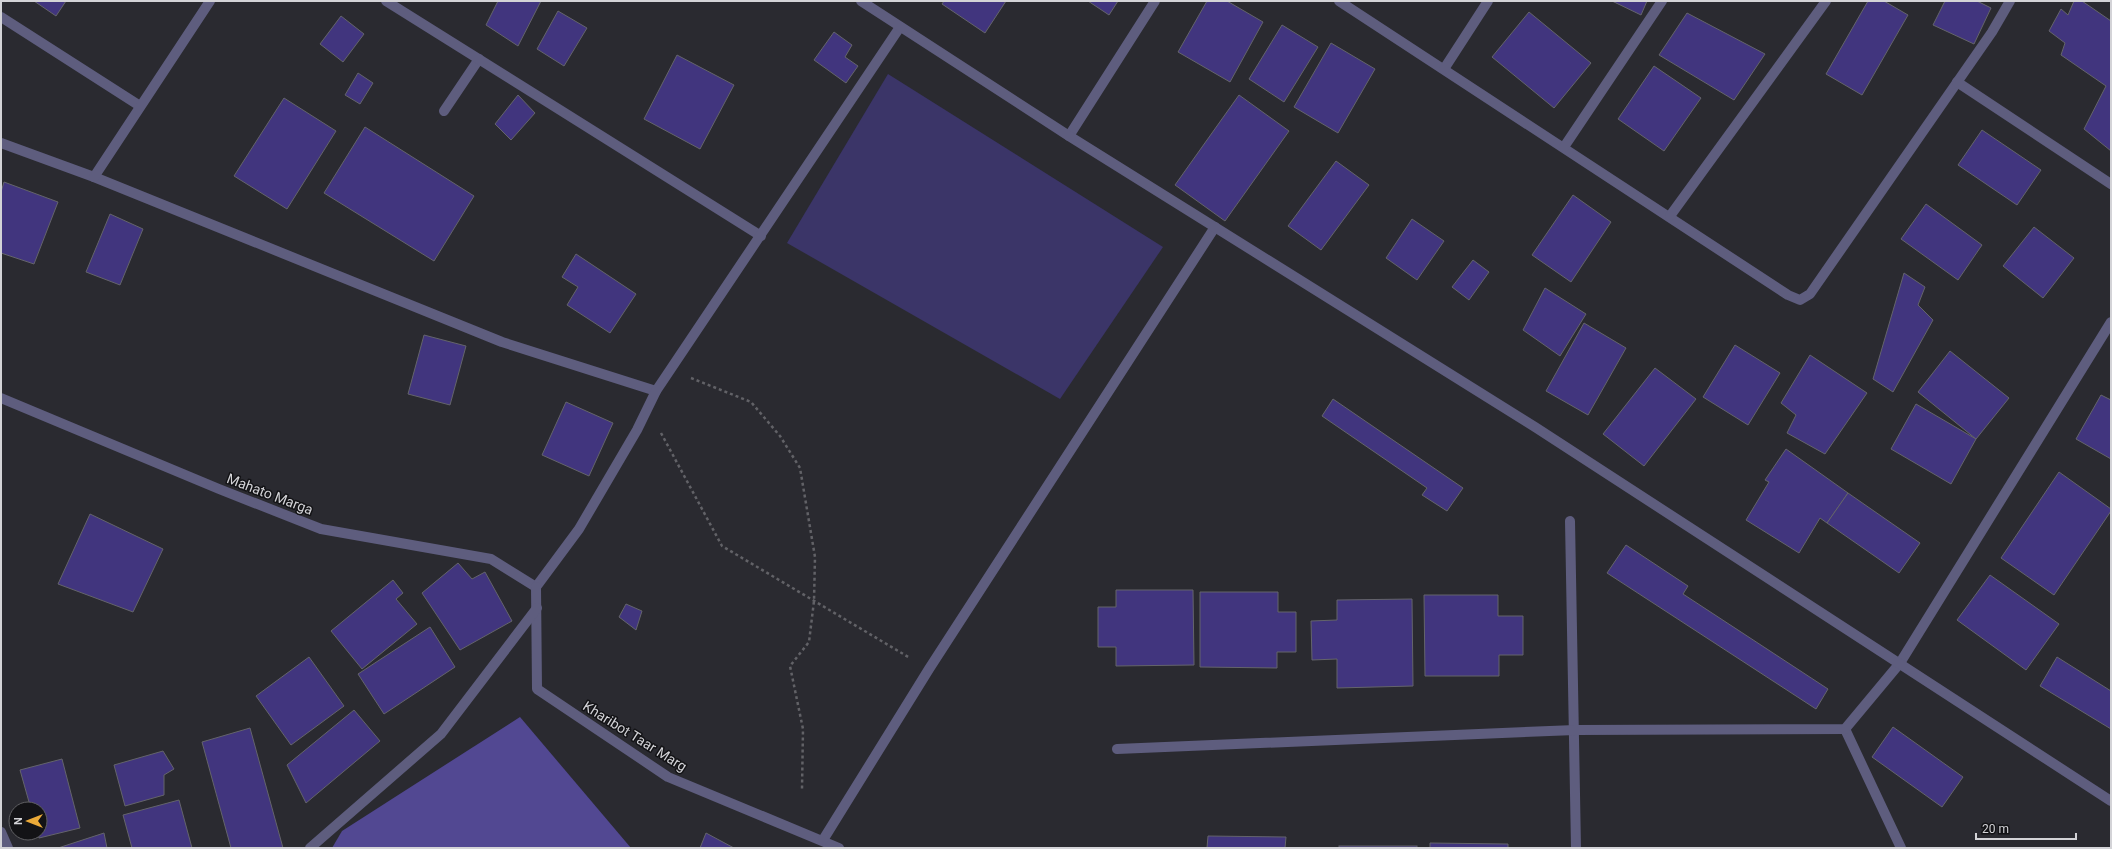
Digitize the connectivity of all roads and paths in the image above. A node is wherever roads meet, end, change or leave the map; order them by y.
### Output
1 (210, 1) edge
2 (386, 1) edge
3 (861, 1) edge
4 (1155, 1) edge
5 (1339, 1) edge
6 (1488, 1) edge
7 (1662, 1) edge
8 (1826, 1) edge
9 (2010, 1) edge
10 (1, 17) edge
11 (900, 27) junction
12 (479, 59) junction
13 (1444, 69) junction
14 (1957, 82) junction
15 (140, 106) junction
16 (444, 111) dead end
17 (1069, 136) junction
18 (1, 143) edge
19 (1564, 147) junction
20 (94, 178) junction
21 (2111, 184) edge
22 (1670, 216) junction
23 (1215, 227) junction
24 (761, 236) junction
25 (2111, 322) edge
26 (671, 370) junction
27 (656, 391) junction
28 (1, 398) edge
29 (648, 409) junction
30 (1570, 521) dead end
31 (536, 587) junction
32 (814, 601) junction
33 (537, 608) junction
34 (1900, 663) junction
35 (930, 669) junction
36 (1844, 729) junction
37 (1575, 730) junction
38 (1117, 749) dead end
39 (802, 789) dead end
40 (2111, 801) edge
41 (1, 832) edge
42 (822, 840) junction
43 (8, 848) edge
44 (310, 848) edge
45 (839, 848) edge
46 (1576, 848) edge
47 (1901, 848) edge

1 - 15 street
2 - 12 street
3 - 11 street
4 - 17 street
5 - 13 street
6 - 13 street
7 - 19 street
8 - 22 street
9 - 14 street
10 - 15 street
11 - 17 street
11 - 24 street
12 - 16 street
12 - 24 street
13 - 19 street
14 - 21 street
14 - 22 street
15 - 20 street
17 - 23 street
18 - 20 street
19 - 22 street
20 - 27 street
23 - 34 street
23 - 35 street
24 - 26 street
25 - 34 street
26 - 27 street
26 - 32 path
27 - 29 street
28 - 31 street, Mahato Marga
29 - 31 street
29 - 32 path
30 - 37 street
31 - 33 street, Kharibot Taar Marg
32 - 35 path
32 - 39 path
33 - 42 street, Kharibot Taar Marg
33 - 44 street
34 - 36 street
34 - 40 street
35 - 42 street
36 - 37 street
36 - 47 street
37 - 38 street
37 - 46 street
41 - 43 street
42 - 45 street, Kharibot Taar Marg

